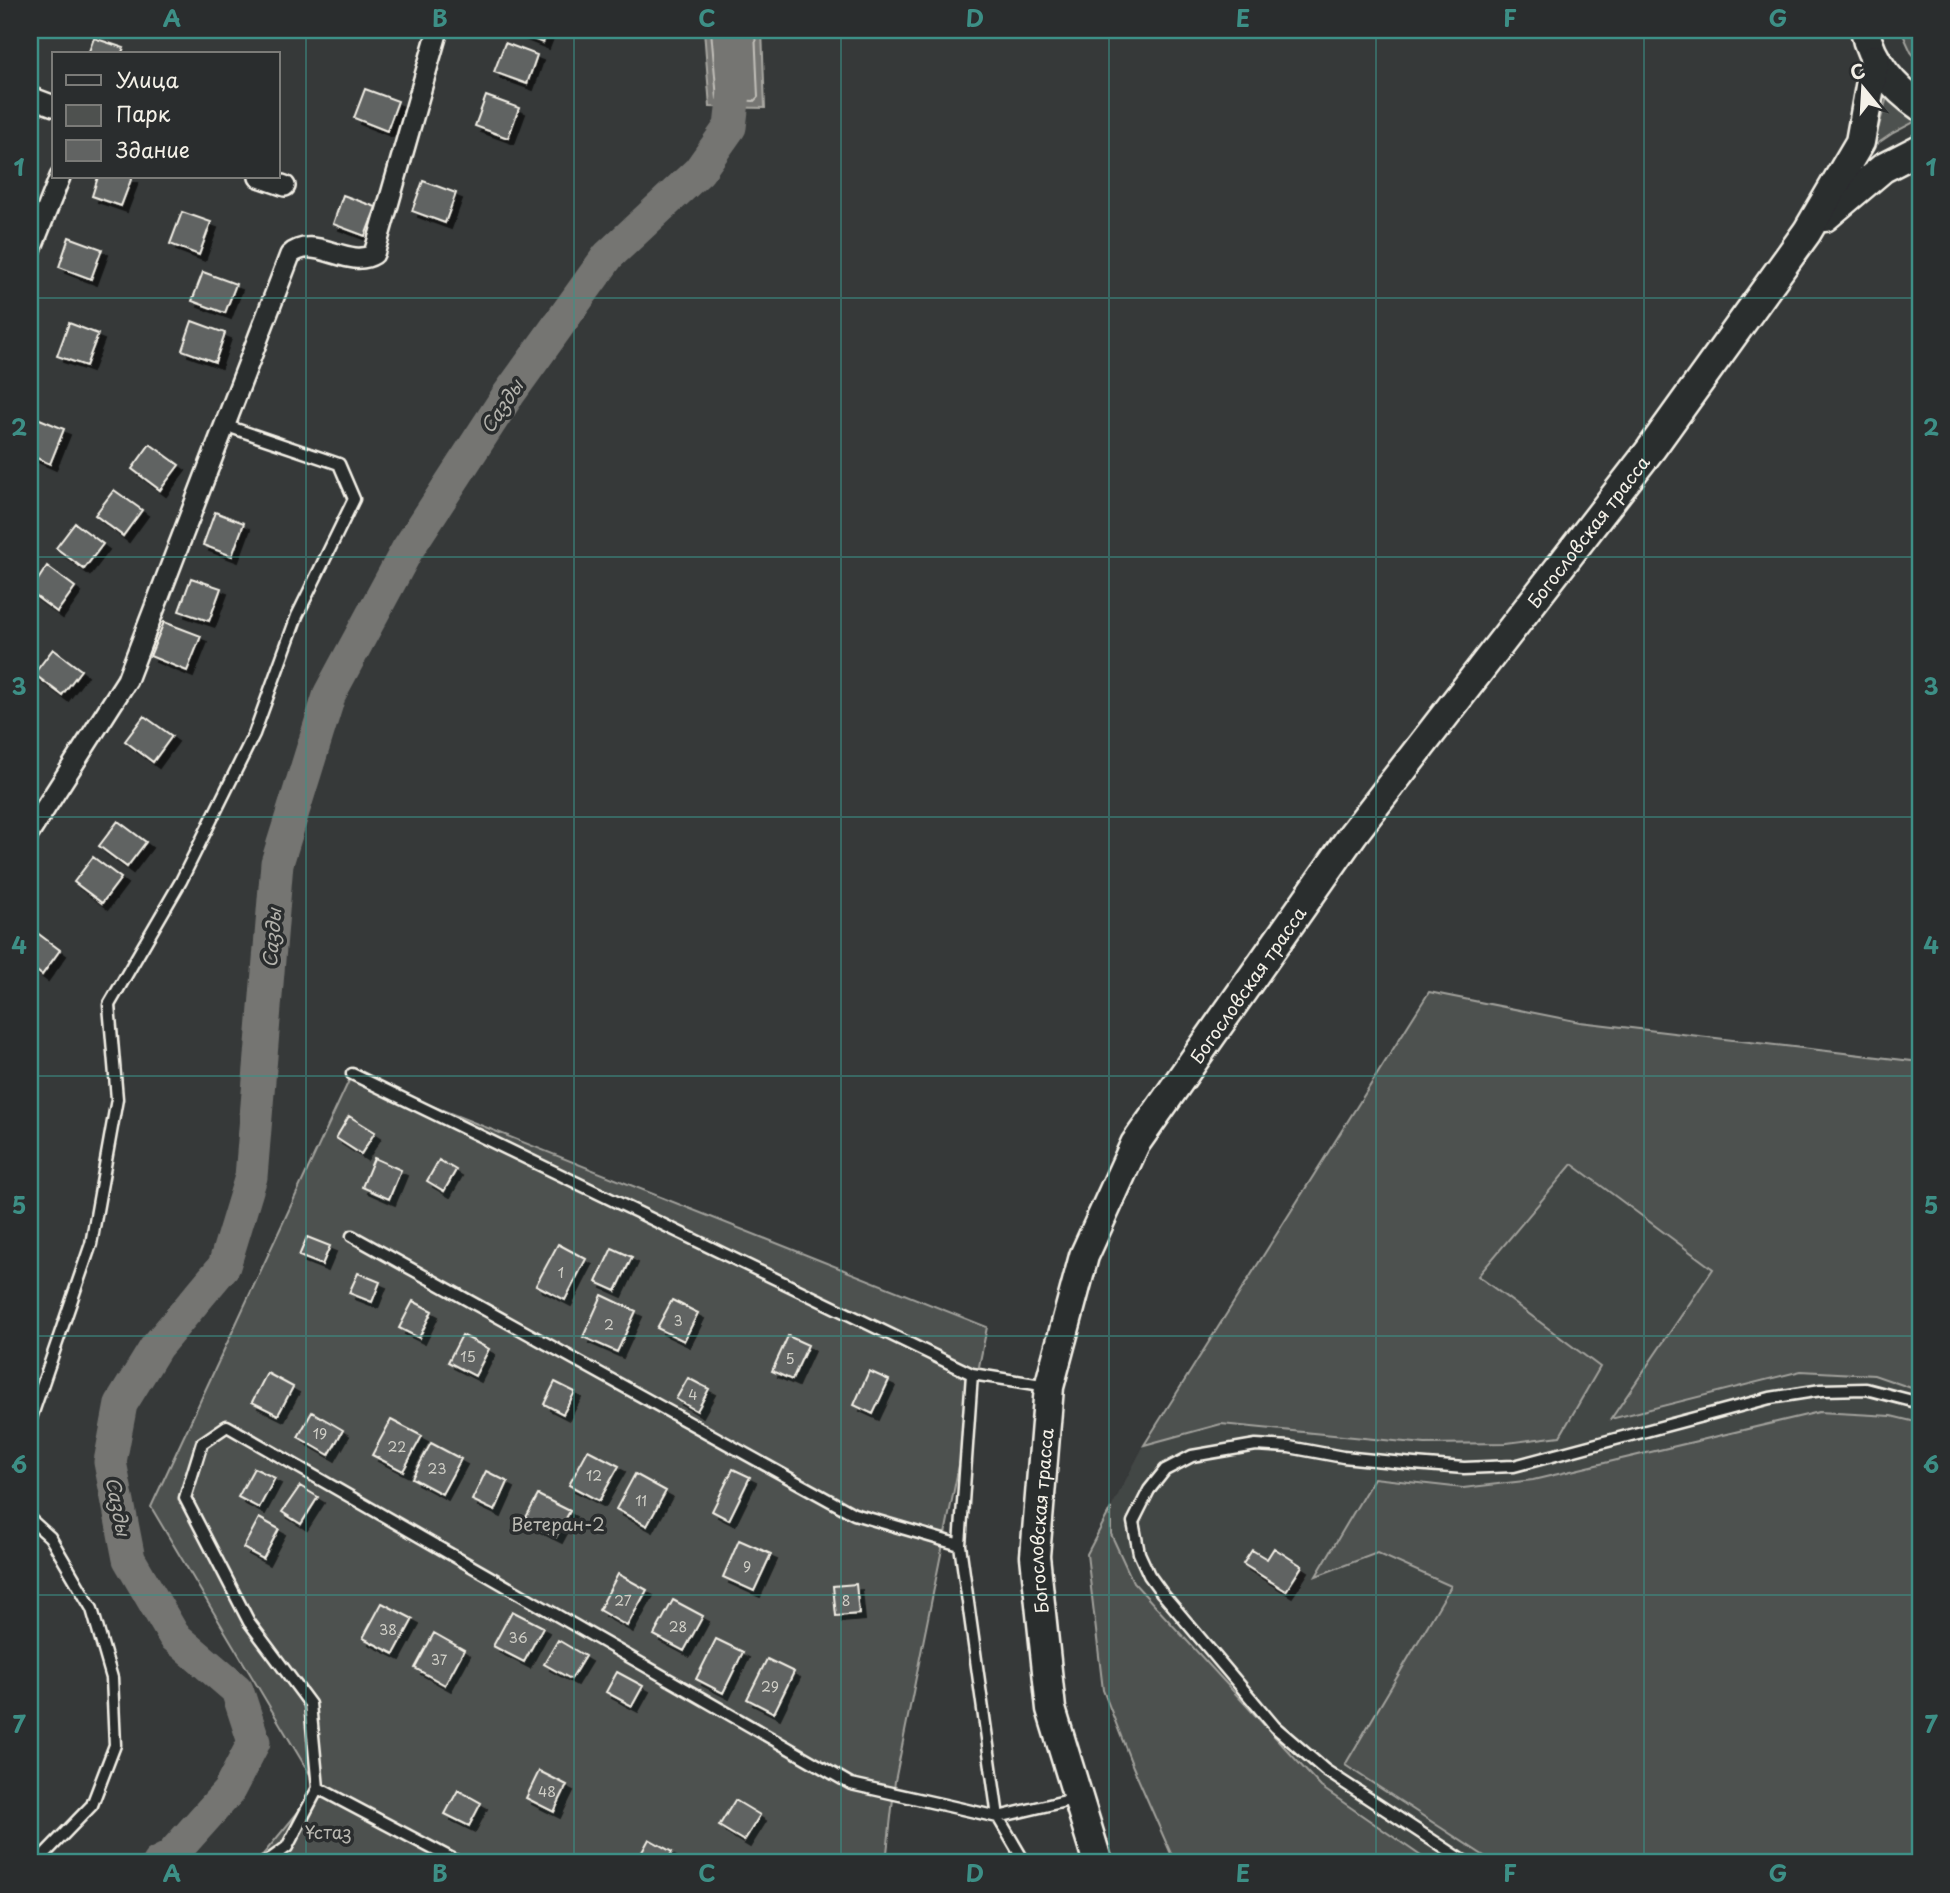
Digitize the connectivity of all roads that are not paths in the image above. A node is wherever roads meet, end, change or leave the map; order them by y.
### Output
1 (438, 30) edge
2 (1866, 39) edge
3 (30, 97) edge
4 (52, 105) edge
5 (1920, 106) edge
6 (1920, 149) edge
7 (60, 178) edge
8 (262, 178) edge
9 (285, 186) dead end
10 (1807, 232) junction
11 (30, 252) edge
12 (224, 425) junction
13 (30, 832) edge
14 (352, 1074) dead end
15 (352, 1236) dead end
16 (972, 1374) junction
17 (1049, 1387) junction
18 (1920, 1404) edge
19 (30, 1419) edge
20 (30, 1519) edge
21 (960, 1545) junction
22 (318, 1788) junction
23 (1078, 1798) junction
24 (998, 1817) junction
25 (36, 1863) edge
26 (265, 1863) edge
27 (460, 1863) edge
28 (1025, 1863) edge
29 (1098, 1863) edge
30 (1467, 1863) edge

1 - 12 street
2 - 5 main road
2 - 10 main road
3 - 4 street
6 - 10 main road
7 - 11 street
8 - 9 street
10 - 17 main road, Богословская трасса
12 - 13 street
12 - 19 lane
14 - 16 lane
15 - 21 lane
16 - 17 lane
16 - 21 lane
17 - 23 main road, Богословская трасса
18 - 30 lane
20 - 25 lane
21 - 24 lane
22 - 24 lane
22 - 26 lane
22 - 27 lane
23 - 24 lane
23 - 29 main road, Богословская трасса
24 - 28 lane

